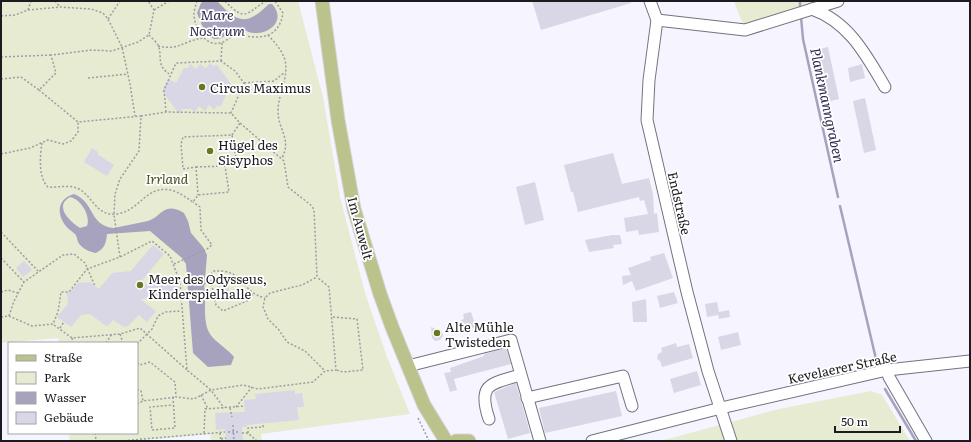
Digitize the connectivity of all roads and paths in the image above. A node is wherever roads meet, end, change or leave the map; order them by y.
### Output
1 (31, 1) edge
2 (55, 1) edge
3 (120, 1) edge
4 (148, 1) edge
5 (169, 1) edge
6 (197, 1) edge
7 (225, 1) edge
8 (266, 1) edge
9 (275, 1) edge
10 (322, 1) edge
11 (650, 1) edge
12 (838, 1) edge
13 (60, 7) junction
14 (812, 9) junction
15 (28, 10) junction
16 (154, 10) junction
17 (1, 16) edge
18 (108, 19) junction
19 (657, 20) junction
20 (149, 35) junction
21 (268, 35) junction
22 (203, 38) junction
23 (222, 43) junction
24 (158, 46) junction
25 (122, 47) junction
26 (51, 55) junction
27 (1, 57) edge
28 (221, 61) junction
29 (286, 71) junction
30 (128, 74) junction
31 (171, 75) junction
32 (88, 78) dead end
33 (1, 79) edge
34 (244, 83) junction
35 (885, 87) dead end
36 (39, 90) junction
37 (166, 112) junction
38 (231, 113) junction
39 (135, 116) junction
40 (141, 116) junction
41 (78, 122) junction
42 (240, 123) junction
43 (232, 135) junction
44 (42, 143) junction
45 (1, 154) edge
46 (281, 158) junction
47 (225, 166) junction
48 (196, 167) junction
49 (198, 195) junction
50 (193, 202) junction
51 (114, 215) junction
52 (1, 232) edge
53 (120, 257) junction
54 (1, 258) edge
55 (174, 264) junction
56 (87, 269) junction
57 (38, 271) junction
58 (317, 277) junction
59 (24, 282) junction
60 (95, 286) dead end
61 (1, 292) edge
62 (18, 293) junction
63 (252, 294) junction
64 (265, 298) junction
65 (182, 311) junction
66 (9, 316) junction
67 (1, 317) edge
68 (333, 317) junction
69 (64, 322) dead end
70 (53, 324) junction
71 (59, 329) junction
72 (146, 333) junction
73 (112, 334) junction
74 (120, 334) junction
75 (72, 338) junction
76 (73, 342) edge
77 (107, 342) edge
78 (121, 342) edge
79 (138, 343) edge
80 (970, 361) edge
81 (138, 364) edge
82 (408, 366) junction
83 (187, 370) junction
84 (336, 370) junction
85 (887, 370) junction
86 (325, 371) junction
87 (520, 375) junction
88 (252, 387) junction
89 (138, 390) edge
90 (211, 390) junction
91 (201, 395) junction
92 (173, 397) junction
93 (176, 397) junction
94 (527, 398) junction
95 (143, 401) junction
96 (138, 404) edge
97 (174, 405) junction
98 (245, 406) dead end
99 (632, 406) dead end
100 (236, 407) junction
101 (224, 408) junction
102 (230, 408) junction
103 (721, 408) junction
104 (208, 409) junction
105 (232, 417) dead end
106 (489, 419) dead end
107 (263, 423) dead end
108 (233, 425) dead end
109 (234, 431) junction
110 (220, 432) junction
111 (225, 432) dead end
112 (228, 432) dead end
113 (239, 432) dead end
114 (204, 433) junction
115 (242, 433) dead end
116 (248, 433) junction
117 (226, 438) dead end
118 (229, 438) dead end
119 (234, 438) junction
120 (221, 440) edge
121 (120, 441) edge
122 (234, 441) edge
123 (257, 441) edge
124 (446, 441) edge
125 (456, 441) edge
126 (469, 441) edge
127 (540, 441) edge
128 (592, 441) edge
129 (731, 441) edge
130 (926, 441) edge

1 - 15 path
2 - 13 path
3 - 18 path
4 - 16 path
5 - 16 path
6 - 22 path
7 - 8 path
9 - 21 path
10 - 82 main road, Im Auwelt
11 - 19 street, Endstraße
12 - 14 street
13 - 15 path
13 - 18 path
14 - 19 street
14 - 35 street
15 - 17 path
16 - 20 path
18 - 25 path
19 - 103 street, Endstraße
20 - 24 path
20 - 25 path
21 - 23 path
21 - 29 path
22 - 23 path
22 - 24 path
23 - 28 path
24 - 31 path
25 - 26 path
25 - 30 path
26 - 27 path
26 - 36 path
28 - 31 path
28 - 34 path
29 - 34 path
29 - 46 path
30 - 32 path
30 - 39 path
31 - 37 path
33 - 36 path
34 - 38 path
36 - 41 path
37 - 38 path
37 - 40 path
38 - 42 path
39 - 40 path
39 - 41 path
40 - 51 path
41 - 44 path
42 - 43 path
42 - 46 path
43 - 47 path
43 - 48 path
44 - 45 path
44 - 51 path
46 - 58 path
47 - 48 path
47 - 49 path
48 - 49 path
49 - 50 path
50 - 51 path
50 - 55 path
51 - 53 path
52 - 57 path
53 - 55 path
53 - 56 path
54 - 59 path
55 - 65 path
56 - 57 path
56 - 60 path
56 - 70 path
57 - 59 path
58 - 64 path
58 - 68 path
59 - 62 path
61 - 62 path
62 - 66 path
63 - 63 path
63 - 64 path
64 - 86 path
65 - 72 path
65 - 83 path
66 - 67 path
66 - 70 path
68 - 84 path
68 - 84 path
69 - 71 path
70 - 71 path
71 - 75 path
72 - 74 path
72 - 79 path
72 - 83 path
73 - 74 path
73 - 75 path
73 - 77 path
74 - 78 path
75 - 76 path
80 - 85 street, Kevelaerer Straße
81 - 93 path
82 - 87 street
82 - 124 main road, Im Auwelt
83 - 90 path
84 - 86 path
85 - 103 street, Kevelaerer Straße
85 - 130 street
86 - 88 path
87 - 94 street
87 - 106 street
88 - 90 path
88 - 100 path
89 - 95 path
90 - 91 path
90 - 101 path
91 - 93 path
91 - 104 path
92 - 93 path
92 - 95 path
92 - 97 path
94 - 99 street
94 - 127 street
95 - 96 path
97 - 97 path
98 - 100 path
100 - 102 path
101 - 102 path
101 - 104 path
102 - 105 path
103 - 128 street, Kevelaerer Straße
103 - 129 street
104 - 114 path
107 - 116 path
108 - 109 path
109 - 112 path
109 - 113 path
109 - 119 path
110 - 111 path
110 - 114 path
110 - 120 path
114 - 121 path
115 - 116 path
116 - 123 path
117 - 120 path
118 - 119 path
119 - 122 path
125 - 126 main road

